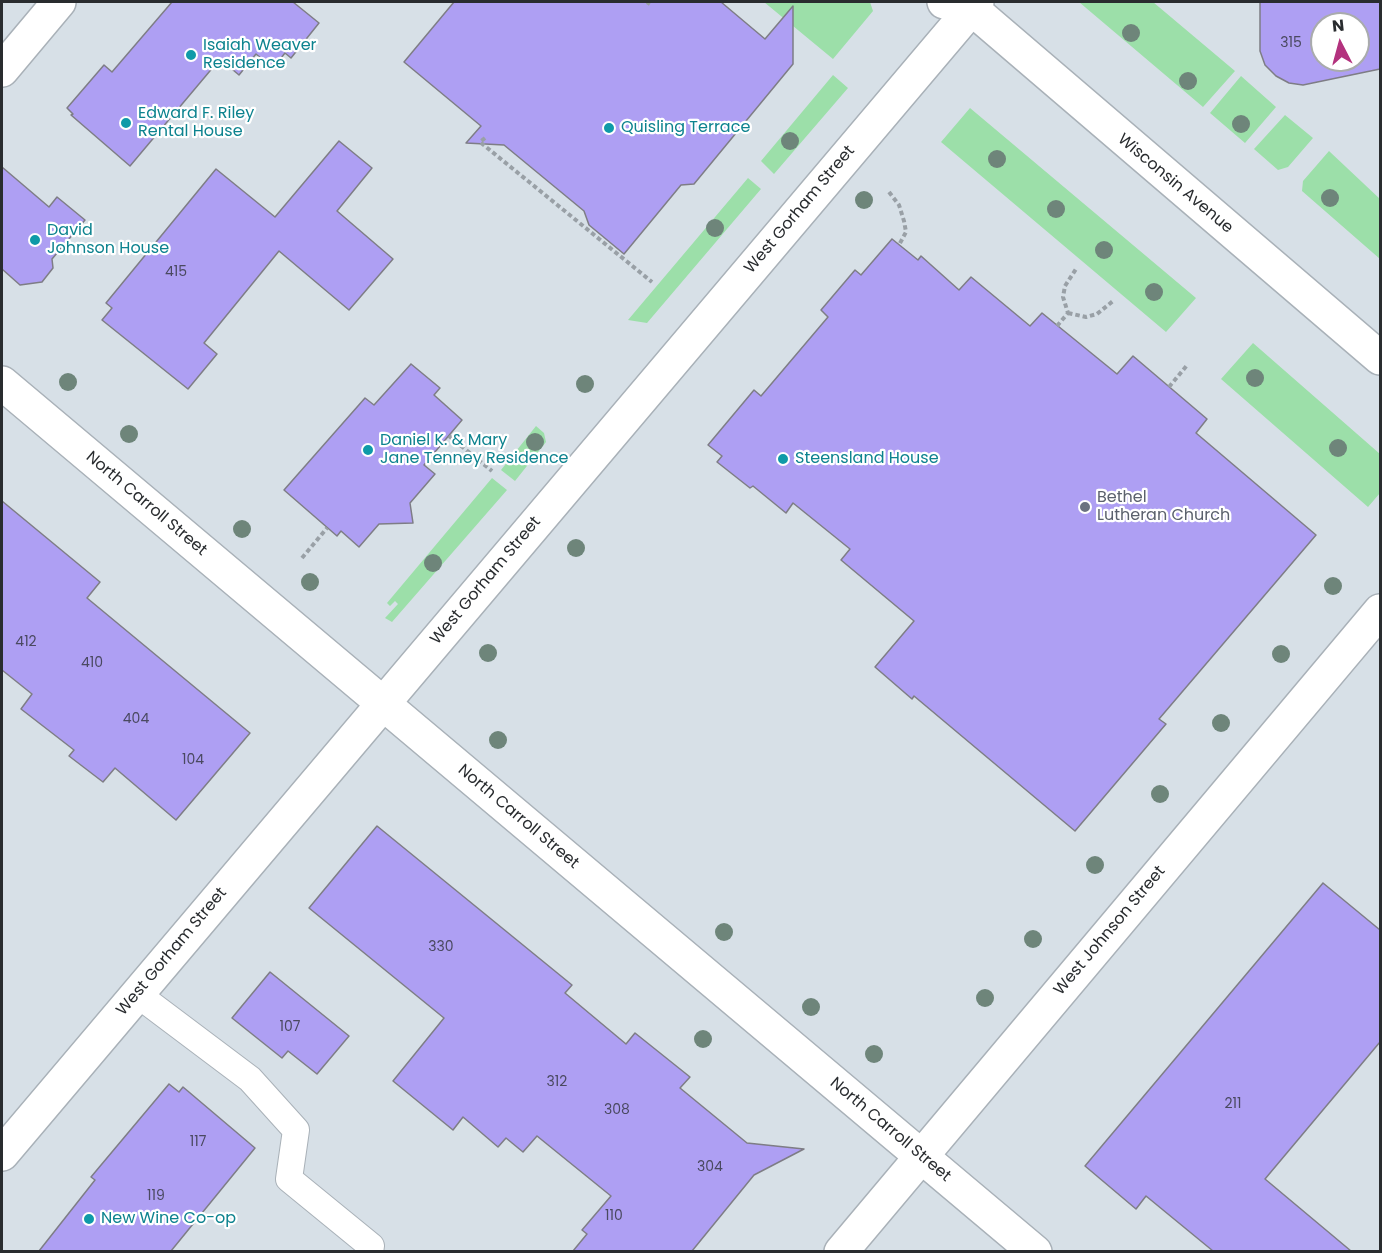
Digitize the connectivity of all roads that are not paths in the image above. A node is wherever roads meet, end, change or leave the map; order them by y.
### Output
1 (59, 2) edge
2 (965, 3) edge
3 (2, 70) edge
4 (1380, 358) edge
5 (2, 383) edge
6 (1380, 611) edge
7 (382, 703) junction
8 (136, 994) junction
9 (2, 1154) edge
10 (921, 1156) junction
11 (371, 1246) dead end
12 (840, 1251) edge
13 (1035, 1251) edge

1 - 3 main road
2 - 4 main road, Wisconsin Avenue
2 - 7 main road, West Gorham Street
5 - 7 main road, North Carroll Street
6 - 10 main road, West Johnson Street
7 - 8 main road, West Gorham Street
7 - 10 main road, North Carroll Street
8 - 9 main road, West Gorham Street
8 - 11 lane
10 - 12 main road, West Johnson Street
10 - 13 main road, North Carroll Street

